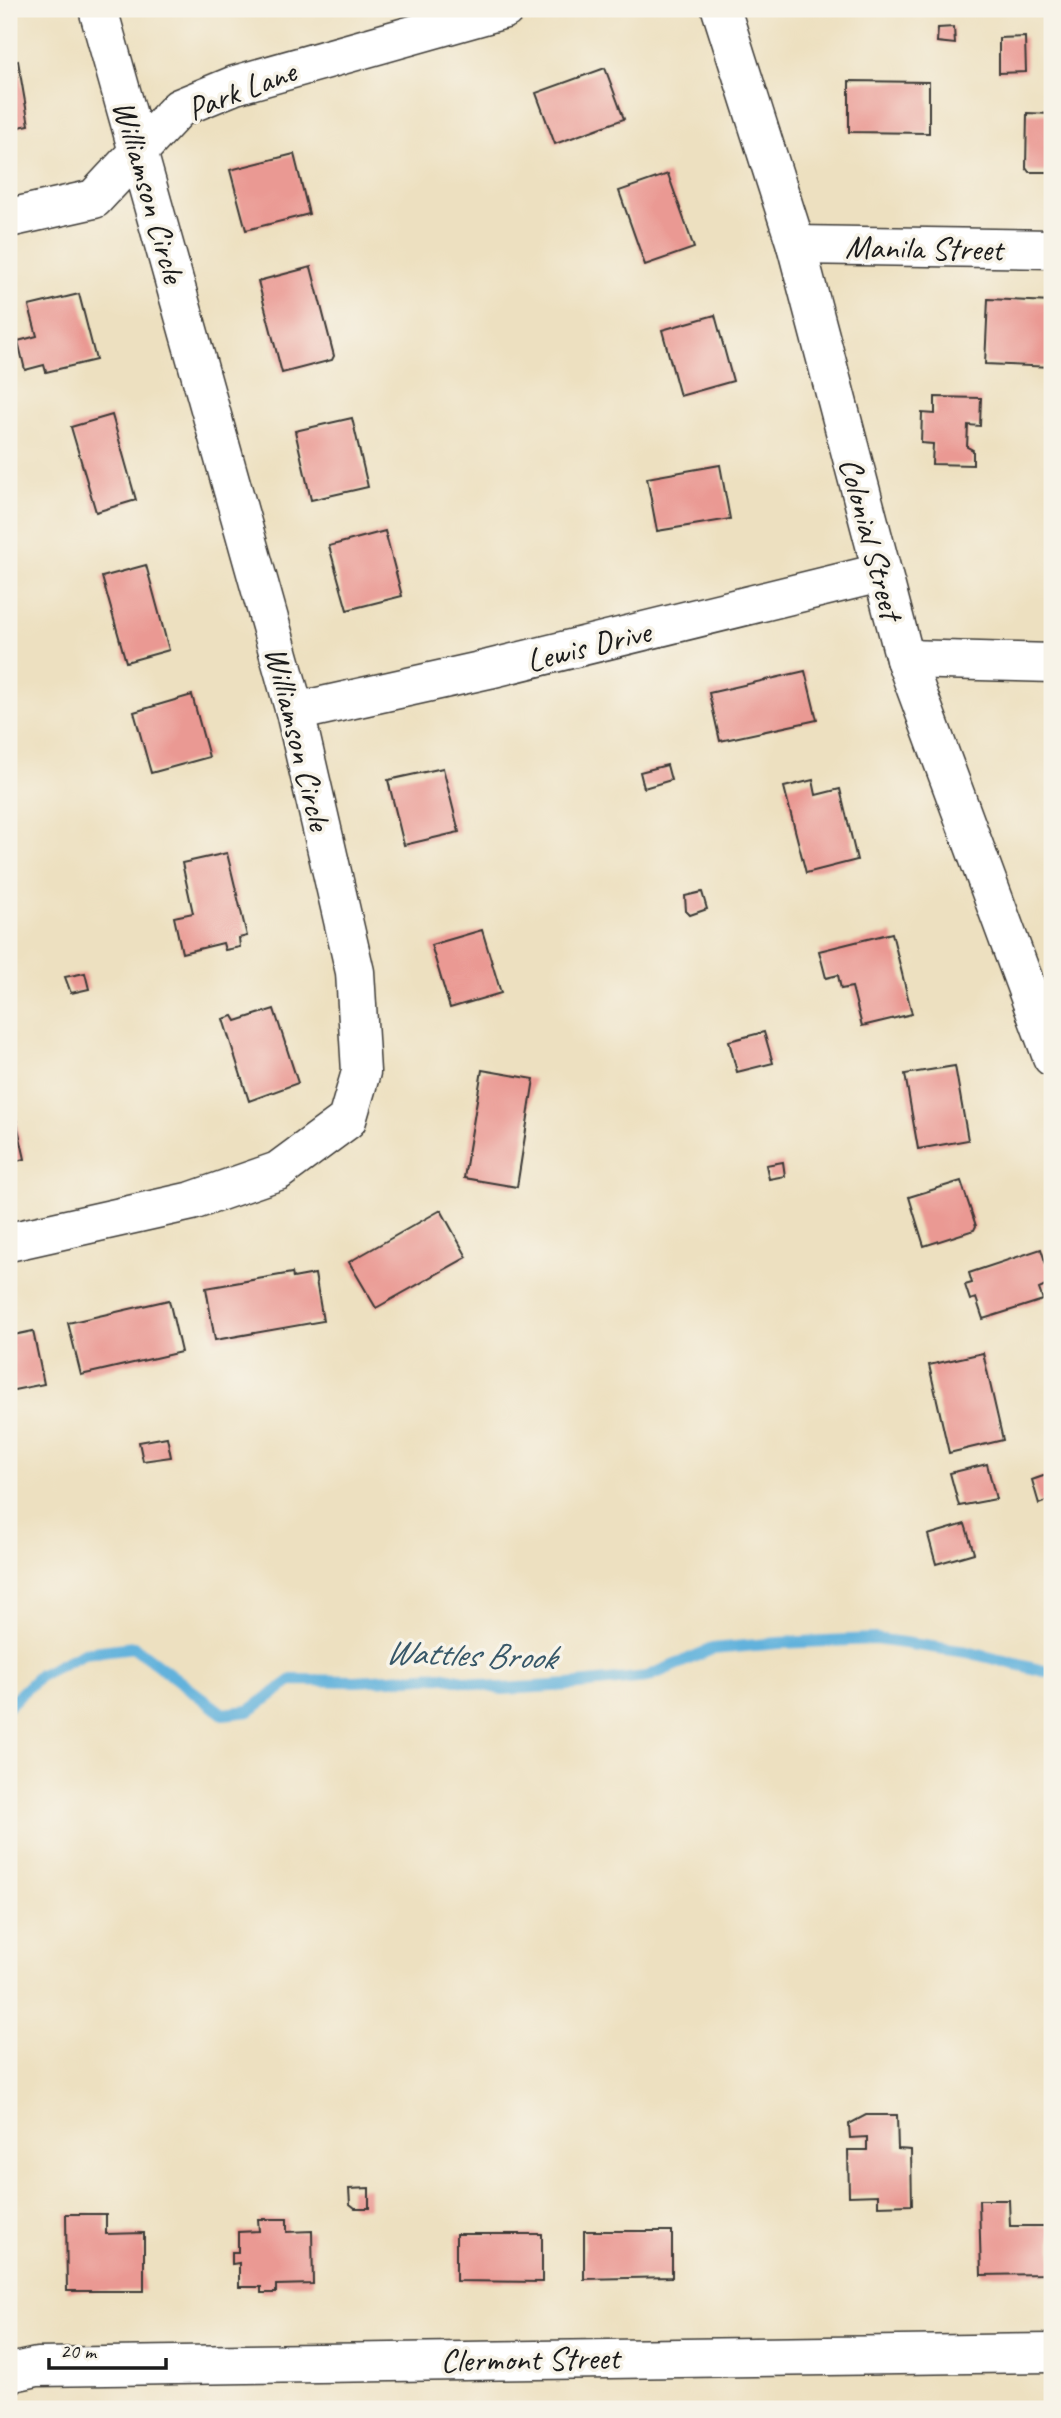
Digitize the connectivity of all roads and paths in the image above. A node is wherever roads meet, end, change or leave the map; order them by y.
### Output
1 (98, 9) edge
2 (505, 9) edge
3 (721, 9) edge
4 (140, 151) junction
5 (9, 218) edge
6 (796, 245) junction
7 (1052, 249) edge
8 (880, 573) junction
9 (905, 659) junction
10 (1052, 663) edge
11 (295, 712) junction
12 (1052, 1057) edge
13 (9, 1242) edge
14 (1052, 2353) edge
15 (9, 2373) edge

1 - 4 street, Williamson Circle
2 - 4 street, Park Lane
3 - 6 street, Colonial Street
4 - 5 street, Park Lane
4 - 11 street, Williamson Circle
6 - 7 street, Manila Street
6 - 8 street, Colonial Street
8 - 9 street, Colonial Street
8 - 11 street, Lewis Drive
9 - 10 street
9 - 12 street, Colonial Street
11 - 13 street, Williamson Circle
14 - 15 street, Clermont Street

